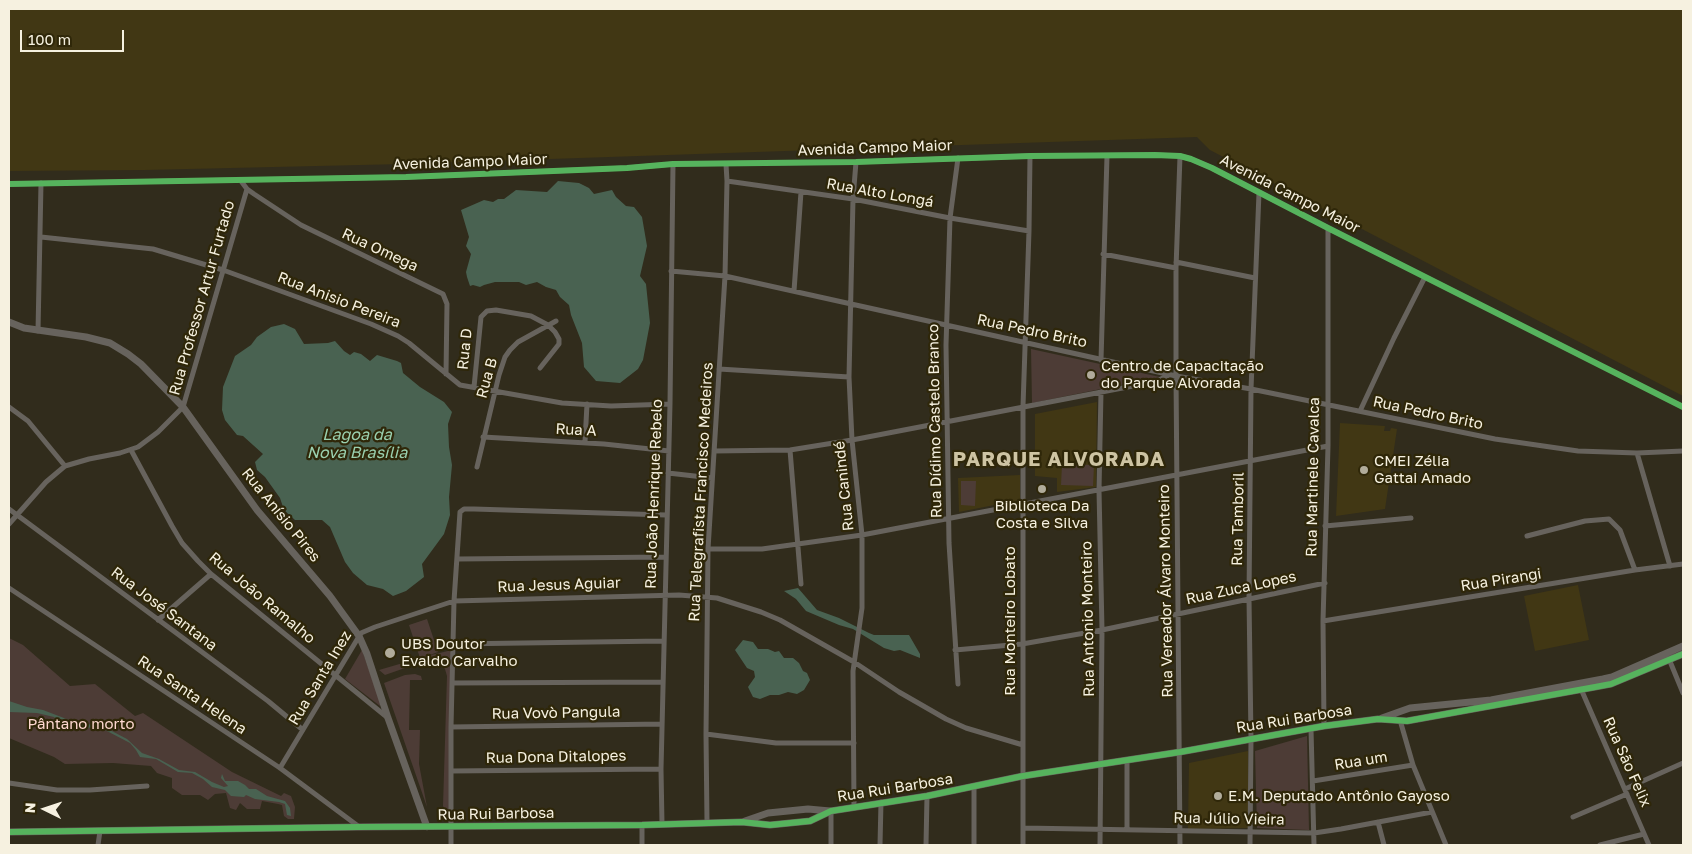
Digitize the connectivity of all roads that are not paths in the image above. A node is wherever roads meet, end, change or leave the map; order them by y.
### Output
1 (1030, 156) junction
2 (1107, 156) junction
3 (1180, 156) junction
4 (958, 158) junction
5 (856, 162) junction
6 (673, 164) junction
7 (726, 164) junction
8 (727, 180) junction
9 (242, 181) junction
10 (41, 183) junction
11 (9, 184) edge
12 (247, 189) junction
13 (801, 192) junction
14 (1259, 193) junction
15 (853, 199) junction
16 (950, 218) junction
17 (1328, 228) junction
18 (1029, 231) junction
19 (41, 236) junction
20 (1103, 254) junction
21 (1176, 265) junction
22 (223, 270) junction
23 (671, 271) junction
24 (724, 276) junction
25 (1425, 276) junction
26 (1255, 278) junction
27 (794, 291) junction
28 (851, 304) junction
29 (556, 321) dead end
30 (9, 322) edge
31 (548, 325) junction
32 (946, 326) junction
33 (38, 331) junction
34 (1025, 342) junction
35 (1100, 360) junction
36 (540, 368) dead end
37 (719, 369) junction
38 (446, 374) junction
39 (1169, 375) junction
40 (849, 376) junction
41 (1176, 376) junction
42 (474, 387) junction
43 (1251, 389) junction
44 (495, 390) junction
45 (1102, 392) junction
46 (588, 404) junction
47 (670, 404) junction
48 (1327, 405) junction
49 (1022, 406) junction
50 (9, 407) edge
51 (183, 407) junction
52 (1683, 407) edge
53 (1360, 412) junction
54 (947, 421) junction
55 (483, 437) junction
56 (852, 440) junction
57 (586, 442) junction
58 (1328, 446) junction
59 (131, 450) junction
60 (790, 450) junction
61 (669, 451) junction
62 (714, 451) junction
63 (1683, 452) edge
64 (1637, 453) junction
65 (1251, 460) junction
66 (65, 466) junction
67 (477, 467) dead end
68 (668, 473) junction
69 (1177, 474) junction
70 (712, 478) junction
71 (1099, 490) junction
72 (1023, 504) junction
73 (9, 509) edge
74 (17, 515) junction
75 (666, 515) junction
76 (1411, 518) dead end
77 (949, 519) junction
78 (9, 524) edge
79 (1325, 526) junction
80 (862, 535) junction
81 (1527, 536) dead end
82 (797, 545) junction
83 (708, 549) junction
84 (665, 557) junction
85 (458, 559) junction
86 (1683, 564) edge
87 (1670, 566) junction
88 (1635, 570) junction
89 (211, 574) junction
90 (1325, 583) junction
91 (801, 584) dead end
92 (9, 588) edge
93 (664, 595) junction
94 (707, 596) junction
95 (1249, 598) junction
96 (454, 601) junction
97 (1177, 615) junction
98 (158, 620) junction
99 (1323, 621) junction
100 (1102, 630) junction
101 (359, 636) junction
102 (664, 641) junction
103 (453, 644) junction
104 (1022, 644) junction
105 (1683, 646) edge
106 (955, 650) junction
107 (1683, 654) edge
108 (1669, 659) junction
109 (854, 662) junction
110 (336, 676) junction
111 (663, 682) junction
112 (452, 683) junction
113 (958, 684) dead end
114 (1581, 690) junction
115 (1683, 693) edge
116 (388, 718) junction
117 (1378, 719) junction
118 (1400, 720) junction
119 (662, 724) junction
120 (1324, 726) junction
121 (451, 727) junction
122 (1311, 729) junction
123 (303, 730) junction
124 (706, 734) junction
125 (1251, 739) junction
126 (854, 743) junction
127 (1023, 745) junction
128 (1180, 752) junction
129 (1127, 760) junction
130 (1683, 763) edge
131 (1102, 764) junction
132 (1413, 765) junction
133 (280, 768) junction
134 (661, 769) junction
135 (451, 771) junction
136 (1023, 776) junction
137 (1313, 781) junction
138 (9, 783) edge
139 (146, 786) dead end
140 (974, 787) junction
141 (1626, 791) junction
142 (927, 796) junction
143 (881, 802) junction
144 (854, 807) junction
145 (831, 811) junction
146 (1432, 812) junction
147 (1573, 817) dead end
148 (707, 822) junction
149 (742, 822) junction
150 (1378, 822) junction
151 (662, 824) junction
152 (642, 825) junction
153 (358, 827) junction
154 (428, 827) junction
155 (452, 827) junction
156 (1023, 828) junction
157 (1100, 828) junction
158 (1128, 830) junction
159 (100, 831) junction
160 (1181, 831) junction
161 (9, 832) edge
162 (1250, 832) junction
163 (1314, 832) junction
164 (1644, 834) junction
165 (98, 845) edge
166 (451, 845) edge
167 (642, 845) edge
168 (831, 845) edge
169 (880, 845) edge
170 (926, 845) edge
171 (974, 845) edge
172 (1023, 845) edge
173 (1100, 845) edge
174 (1180, 845) edge
175 (1250, 845) edge
176 (1314, 845) edge
177 (1384, 845) edge
178 (1446, 845) edge
179 (1600, 845) edge
180 (1649, 845) edge

1 - 2 street, Avenida Campo Maior
1 - 4 street, Avenida Campo Maior
1 - 18 street, Rua Monteiro Lobato
2 - 3 street, Avenida Campo Maior
2 - 20 street
3 - 14 street, Avenida Campo Maior
3 - 21 street, Rua Vereador Álvaro Monteiro
4 - 5 street, Avenida Campo Maior
4 - 16 street, Rua Dídimo Castelo Branco
5 - 7 street, Avenida Campo Maior
5 - 15 street, Rua Canindé
6 - 7 street, Avenida Campo Maior
6 - 9 street, Avenida Campo Maior
6 - 23 street, Rua João Henrique Rebelo
7 - 8 street, Rua Telegrafista Francisco Medeiros
8 - 13 street, Rua Alto Longá
8 - 24 street, Rua Telegrafista Francisco Medeiros
9 - 10 street, Avenida Campo Maior
9 - 12 street, Rua Omega
10 - 11 street, Avenida Campo Maior
10 - 19 street
12 - 22 street, Rua Professor Artur Furtado
12 - 38 street, Rua Omega
13 - 15 street, Rua Alto Longá
13 - 27 street
14 - 17 street, Avenida Campo Maior
14 - 26 street, Rua Tamboril
15 - 16 street, Rua Alto Longá
15 - 28 street, Rua Canindé
16 - 18 street, Rua Alto Longá
16 - 32 street, Rua Dídimo Castelo Branco
17 - 25 street, Avenida Campo Maior
17 - 48 street, Rua Martinele Cavalca
18 - 34 street, Rua Monteiro Lobato
19 - 22 street, Rua Anisio Pereira
19 - 33 street
20 - 21 street
20 - 35 street
21 - 26 street
21 - 41 street, Rua Vereador Álvaro Monteiro
22 - 38 street, Rua Anisio Pereira
22 - 51 street, Rua Professor Artur Furtado
23 - 24 street, Rua Pedro Brito
23 - 47 street, Rua João Henrique Rebelo
24 - 27 street, Rua Pedro Brito
24 - 37 street, Rua Telegrafista Francisco Medeiros
25 - 52 street, Avenida Campo Maior
25 - 53 street
26 - 43 street, Rua Tamboril
27 - 28 street, Rua Pedro Brito
28 - 32 street, Rua Pedro Brito
28 - 40 street, Rua Canindé
29 - 31 street, Rua B
30 - 33 street, Rua Anísio Pires
31 - 36 street
31 - 42 street, Rua D
31 - 44 street, Rua B
32 - 34 street, Rua Pedro Brito
32 - 54 street, Rua Dídimo Castelo Branco
33 - 51 street, Rua Anísio Pires
34 - 35 street, Rua Pedro Brito
34 - 49 street, Rua Monteiro Lobato
35 - 39 street, Rua Pedro Brito
37 - 40 street
37 - 62 street, Rua Telegrafista Francisco Medeiros
38 - 42 street, Rua Anisio Pereira
39 - 41 street, Rua Pedro Brito
39 - 45 street
40 - 56 street, Rua Canindé
41 - 43 street, Rua Pedro Brito
41 - 69 street, Rua Vereador Álvaro Monteiro
42 - 44 street, Rua Anisio Pereira
43 - 48 street, Rua Pedro Brito
43 - 65 street, Rua Tamboril
44 - 46 street, Rua Anisio Pereira
44 - 55 street, Rua B
45 - 49 street
45 - 71 street, Rua Antonio Monteiro
46 - 47 street, Rua Anisio Pereira
46 - 57 street
47 - 61 street, Rua João Henrique Rebelo
48 - 53 street, Rua Pedro Brito
48 - 58 street, Rua Martinele Cavalca
49 - 54 street
49 - 72 street, Rua Monteiro Lobato
50 - 66 street
51 - 59 street, Rua Professor Artur Furtado
51 - 101 street, Rua Anísio Pires
53 - 64 street, Rua Pedro Brito
54 - 56 street
54 - 77 street, Rua Dídimo Castelo Branco
55 - 57 street, Rua A
55 - 67 street, Rua B
56 - 60 street
56 - 80 street, Rua Canindé
57 - 61 street, Rua A
58 - 65 street
58 - 79 street, Rua Martinele Cavalca
59 - 66 street, Rua Professor Artur Furtado
59 - 89 street, Rua João Ramalho
60 - 62 street
60 - 82 street
61 - 68 street, Rua João Henrique Rebelo
62 - 70 street, Rua Telegrafista Francisco Medeiros
63 - 64 street, Rua Pedro Brito
64 - 87 street
65 - 69 street
65 - 95 street, Rua Tamboril
66 - 74 street, Rua Professor Artur Furtado
68 - 70 street
68 - 75 street, Rua João Henrique Rebelo
69 - 71 street
69 - 97 street, Rua Vereador Álvaro Monteiro
70 - 83 street, Rua Telegrafista Francisco Medeiros
71 - 72 street
71 - 100 street, Rua Antonio Monteiro
72 - 77 street
72 - 104 street, Rua Monteiro Lobato
73 - 74 street, Rua José Santana
74 - 78 street, Rua Professor Artur Furtado
74 - 98 street, Rua José Santana
75 - 84 street, Rua João Henrique Rebelo
75 - 85 street
76 - 79 street
77 - 80 street
77 - 106 street, Rua Dídimo Castelo Branco
79 - 90 street, Rua Martinele Cavalca
80 - 82 street
80 - 109 street, Rua Canindé
81 - 88 street
82 - 83 street
82 - 91 street
83 - 94 street, Rua Telegrafista Francisco Medeiros
84 - 85 street
84 - 93 street, Rua João Henrique Rebelo
85 - 96 street
86 - 87 street, Rua Pirangi
87 - 88 street, Rua Pirangi
88 - 99 street, Rua Pirangi
89 - 98 street
89 - 110 street, Rua João Ramalho
90 - 95 street, Rua Zuca Lopes
90 - 99 street, Rua Martinele Cavalca
92 - 133 street, Rua Santa Helena
93 - 94 street, Rua Jesus Aguiar
93 - 96 street, Rua Jesus Aguiar
93 - 102 street, Rua João Henrique Rebelo
94 - 109 street, Rua Jesus Aguiar
94 - 124 street, Rua Telegrafista Francisco Medeiros
95 - 97 street, Rua Zuca Lopes
95 - 125 street, Rua Tamboril
96 - 101 street, Rua Santa Inez
96 - 103 street
97 - 100 street, Rua Zuca Lopes
97 - 128 street, Rua Vereador Álvaro Monteiro
98 - 123 street, Rua José Santana
99 - 120 street, Rua Martinele Cavalca
100 - 104 street, Rua Zuca Lopes
100 - 131 street, Rua Antonio Monteiro
101 - 110 street, Rua Santa Inez
101 - 116 street, Rua Anísio Pires
102 - 103 street
102 - 111 street, Rua João Henrique Rebelo
103 - 112 street
104 - 106 street, Rua Zuca Lopes
104 - 127 street, Rua Monteiro Lobato
105 - 117 street, Rua Rui Barbosa
106 - 113 street, Rua Dídimo Castelo Branco
107 - 108 street, Rua Rui Barbosa
108 - 114 street, Rua Rui Barbosa
108 - 115 street
109 - 126 street, Rua Canindé
109 - 127 street, Rua Jesus Aguiar
110 - 116 street, Rua João Ramalho
110 - 123 street, Rua Santa Inez
111 - 112 street
111 - 119 street, Rua João Henrique Rebelo
112 - 121 street
114 - 118 street, Rua Rui Barbosa
114 - 141 street, Rua São Felix
116 - 154 street, Rua Anísio Pires
117 - 118 street, Rua Rui Barbosa
117 - 120 street, Rua Rui Barbosa
118 - 132 street
119 - 121 street, Rua Vovò Pangula
119 - 134 street, Rua João Henrique Rebelo
120 - 122 street, Rua Rui Barbosa
121 - 135 street
122 - 125 street, Rua Rui Barbosa
122 - 137 street
123 - 133 street, Rua Santa Inez
124 - 126 street
124 - 148 street, Rua Telegrafista Francisco Medeiros
125 - 128 street, Rua Rui Barbosa
125 - 162 street, Rua Tamboril
126 - 144 street, Rua Canindé
127 - 136 street, Rua Monteiro Lobato
128 - 129 street, Rua Rui Barbosa
128 - 160 street, Rua Vereador Álvaro Monteiro
129 - 131 street, Rua Rui Barbosa
129 - 158 street
130 - 141 street
131 - 136 street, Rua Rui Barbosa
131 - 157 street, Rua Antonio Monteiro
132 - 137 street, Rua um
132 - 146 street
133 - 153 street, Rua Santa Helena
134 - 135 street, Rua Dona Ditalopes
134 - 151 street, Rua João Henrique Rebelo
135 - 155 street
136 - 140 street, Rua Rui Barbosa
136 - 156 street, Rua Monteiro Lobato
137 - 163 street
138 - 139 street
140 - 142 street, Rua Rui Barbosa
140 - 171 street
141 - 147 street
141 - 164 street, Rua São Felix
142 - 143 street, Rua Rui Barbosa
142 - 170 street
143 - 144 street, Rua Rui Barbosa
143 - 169 street
144 - 145 street, Rua Rui Barbosa
145 - 149 street
145 - 149 street, Rua Rui Barbosa
145 - 168 street
146 - 150 street, Rua Júlio Vieira
146 - 178 street
148 - 149 street, Rua Rui Barbosa
148 - 151 street, Rua Rui Barbosa
150 - 163 street, Rua Júlio Vieira
150 - 177 street
151 - 152 street, Rua Rui Barbosa
152 - 155 street, Rua Rui Barbosa
152 - 167 street
153 - 154 street, Rua Rui Barbosa
153 - 159 street, Rua Rui Barbosa
154 - 155 street, Rua Rui Barbosa
155 - 166 street
156 - 157 street, Rua Júlio Vieira
156 - 172 street, Rua Monteiro Lobato
157 - 158 street, Rua Júlio Vieira
157 - 173 street, Rua Antonio Monteiro
158 - 160 street, Rua Júlio Vieira
159 - 161 street, Rua Rui Barbosa
159 - 165 street
160 - 162 street, Rua Júlio Vieira
160 - 174 street, Rua Vereador Álvaro Monteiro
162 - 163 street, Rua Júlio Vieira
162 - 175 street, Rua Tamboril
163 - 176 street
164 - 179 street
164 - 180 street, Rua São Felix

